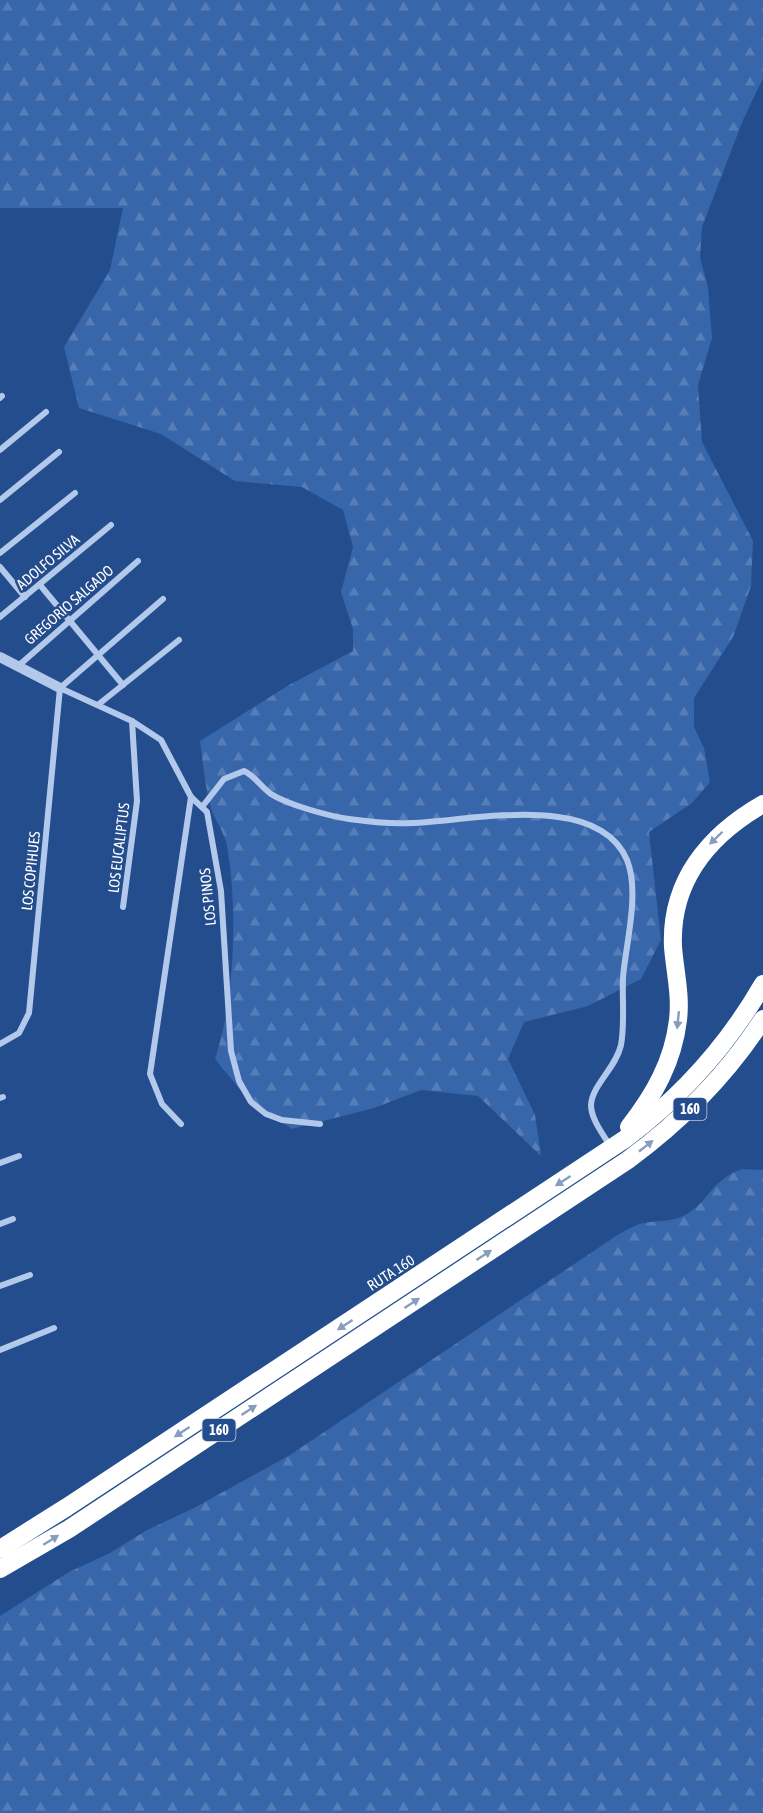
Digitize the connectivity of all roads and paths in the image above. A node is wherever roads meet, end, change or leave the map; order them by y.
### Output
1 (46, 412) dead end
2 (0, 450) edge
3 (59, 452) dead end
4 (75, 493) dead end
5 (0, 500) edge
6 (111, 525) dead end
7 (0, 554) edge
8 (138, 561) dead end
9 (0, 567) edge
10 (40, 585) junction
11 (25, 597) junction
12 (163, 599) dead end
13 (0, 617) edge
14 (68, 620) junction
15 (179, 640) dead end
16 (97, 654) junction
17 (0, 657) edge
18 (17, 667) junction
19 (123, 685) junction
20 (60, 688) junction
21 (99, 704) junction
22 (132, 721) junction
23 (191, 796) junction
24 (763, 804) edge
25 (202, 807) junction
26 (123, 907) dead end
27 (763, 984) edge
28 (763, 1019) edge
29 (0, 1044) edge
30 (180, 1124) dead end
31 (320, 1124) dead end
32 (612, 1148) junction
33 (19, 1156) dead end
34 (0, 1163) edge
35 (13, 1218) dead end
36 (0, 1224) edge
37 (30, 1275) dead end
38 (0, 1286) edge
39 (54, 1328) dead end
40 (0, 1350) edge
41 (0, 1548) edge
42 (0, 1569) edge

1 - 2 street
3 - 5 street
4 - 7 street
6 - 10 street, ADOLFO SILVA
8 - 14 street, GREGORIO SALGADO
9 - 11 street
10 - 11 street, ADOLFO SILVA
10 - 14 street
11 - 13 street, ADOLFO SILVA
12 - 16 street
14 - 16 street
14 - 18 street, GREGORIO SALGADO
15 - 19 street
16 - 19 street
16 - 20 street
17 - 18 street
18 - 20 street
19 - 21 street
20 - 21 street, LOS PINOS
20 - 29 street, LOS COPIHUES
21 - 22 street, LOS PINOS
22 - 23 street, LOS PINOS
22 - 26 street, LOS EUCALIPTUS
23 - 25 street, LOS PINOS
23 - 30 street
24 -> 32 highway
25 - 31 street, LOS PINOS
25 - 32 street
27 - 32 highway, RUTA 160 / 160
42 -> 28 highway, 160
32 -> 41 highway, RUTA 160 / 160
33 - 34 street
35 - 36 street
37 - 38 street
39 - 40 street

